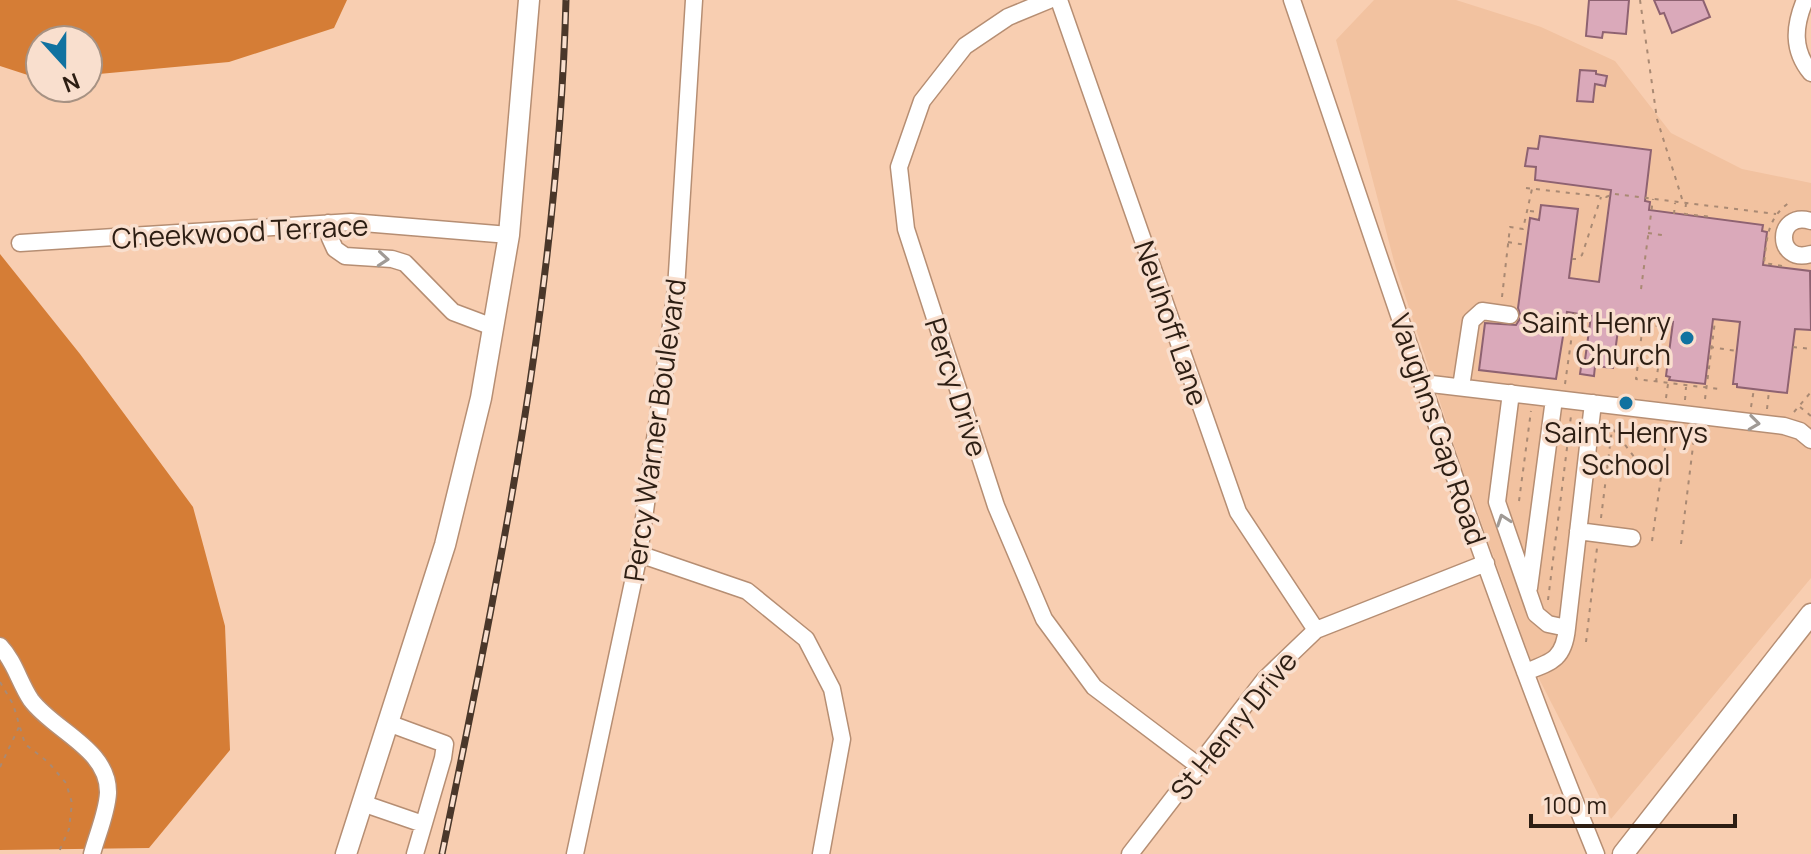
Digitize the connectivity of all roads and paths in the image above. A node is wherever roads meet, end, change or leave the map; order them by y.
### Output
1 (529, 0) edge
2 (694, 0) edge
3 (1049, 0) edge
4 (1059, 0) edge
5 (1292, 0) edge
6 (1640, 0) edge
7 (1805, 0) edge
8 (1811, 73) edge
9 (1526, 188) dead end
10 (1533, 188) junction
11 (1601, 197) junction
12 (1653, 199) junction
13 (1675, 202) junction
14 (1685, 203) junction
15 (1695, 204) junction
16 (1710, 206) junction
17 (1527, 210) junction
18 (1540, 212) dead end
19 (1674, 214) dead end
20 (1776, 214) dead end
21 (1694, 215) junction
22 (1811, 221) edge
23 (328, 223) junction
24 (1648, 233) junction
25 (509, 235) junction
26 (1662, 235) dead end
27 (1508, 242) junction
28 (20, 243) dead end
29 (1526, 245) dead end
30 (1811, 254) edge
31 (1572, 259) dead end
32 (1641, 289) dead end
33 (1575, 313) dead end
34 (1508, 314) joint
35 (1715, 321) dead end
36 (493, 327) junction
37 (1711, 347) junction
38 (1793, 347) dead end
39 (1811, 349) edge
40 (1737, 351) dead end
41 (1656, 382) junction
42 (1423, 383) junction
43 (1668, 383) junction
44 (1686, 386) junction
45 (1461, 387) junction
46 (1706, 388) junction
47 (1719, 389) dead end
48 (1754, 389) dead end
49 (1769, 391) dead end
50 (1511, 393) junction
51 (1533, 396) junction
52 (1564, 396) junction
53 (1593, 403) junction
54 (1799, 407) dead end
55 (1684, 408) junction
56 (1751, 413) dead end
57 (1766, 414) dead end
58 (1811, 416) edge
59 (1612, 428) dead end
60 (1808, 437) edge
61 (1641, 466) dead end
62 (1519, 501) dead end
63 (1578, 531) junction
64 (1632, 538) dead end
65 (1652, 541) dead end
66 (1681, 544) dead end
67 (639, 554) junction
68 (1486, 563) junction
69 (1528, 594) junction
70 (1811, 614) edge
71 (1546, 622) junction
72 (1567, 628) junction
73 (1316, 630) junction
74 (0, 646) edge
75 (1525, 672) junction
76 (0, 682) edge
77 (388, 723) junction
78 (20, 726) junction
79 (0, 767) edge
80 (1200, 767) junction
81 (362, 803) junction
82 (423, 824) junction
83 (58, 854) edge
84 (92, 854) edge
85 (346, 854) edge
86 (415, 854) edge
87 (575, 854) edge
88 (821, 854) edge
89 (1130, 854) edge
90 (1596, 854) edge
91 (1623, 854) edge

1 - 25 main road
2 - 67 street, Percy Warner Boulevard
3 - 80 street, Percy Drive
4 - 73 street, Neuhoff Lane
5 - 42 street, Vaughns Gap Road
6 - 14 path
7 - 8 street
9 - 10 path
10 - 11 path
10 - 17 path
11 - 12 path
11 - 31 path
12 - 13 path
12 - 24 path
13 - 14 path
13 - 19 path
14 - 15 path
14 - 21 path
15 - 16 path
15 - 21 path
16 - 20 path
16 - 21 path
17 - 18 path
17 - 27 path
22 - 30 street
23 - 25 street, Cheekwood Terrace
23 - 28 street, Cheekwood Terrace
23 -> 36 street
24 - 26 path
24 - 32 path
25 - 36 main road
27 - 29 path
27 - 34 path
33 - 52 path
34 - 45 street
35 - 37 path
36 - 77 main road
37 - 40 path
37 - 46 path
38 - 39 path
41 - 41 path
41 - 43 path
42 - 45 street
42 - 68 street, Vaughns Gap Road
43 - 44 path
43 - 55 path
44 - 46 path
44 - 55 path
45 - 50 street
46 - 47 path
46 - 55 path
48 - 56 path
49 - 57 path
50 - 51 street
69 -> 50 street
51 - 52 street
51 - 62 path
52 - 53 street
52 - 69 street
52 - 71 path
53 - 55 street
53 - 63 street
54 - 58 path
55 -> 60 street
55 - 65 path
55 - 66 path
59 - 61 path
63 - 64 street
63 - 72 street
67 - 87 street, Percy Warner Boulevard
67 - 88 street
68 - 73 street, St Henry Drive
68 - 75 street, Vaughns Gap Road
69 - 71 street
70 - 91 main road
71 - 72 street
72 - 75 street
73 - 80 street, St Henry Drive
74 - 84 street
75 - 90 street, Vaughns Gap Road
76 - 78 path
77 - 81 main road
77 - 82 street
78 - 79 path
78 - 83 path
80 - 89 street, St Henry Drive
81 - 82 street
81 - 85 main road
82 - 86 street

